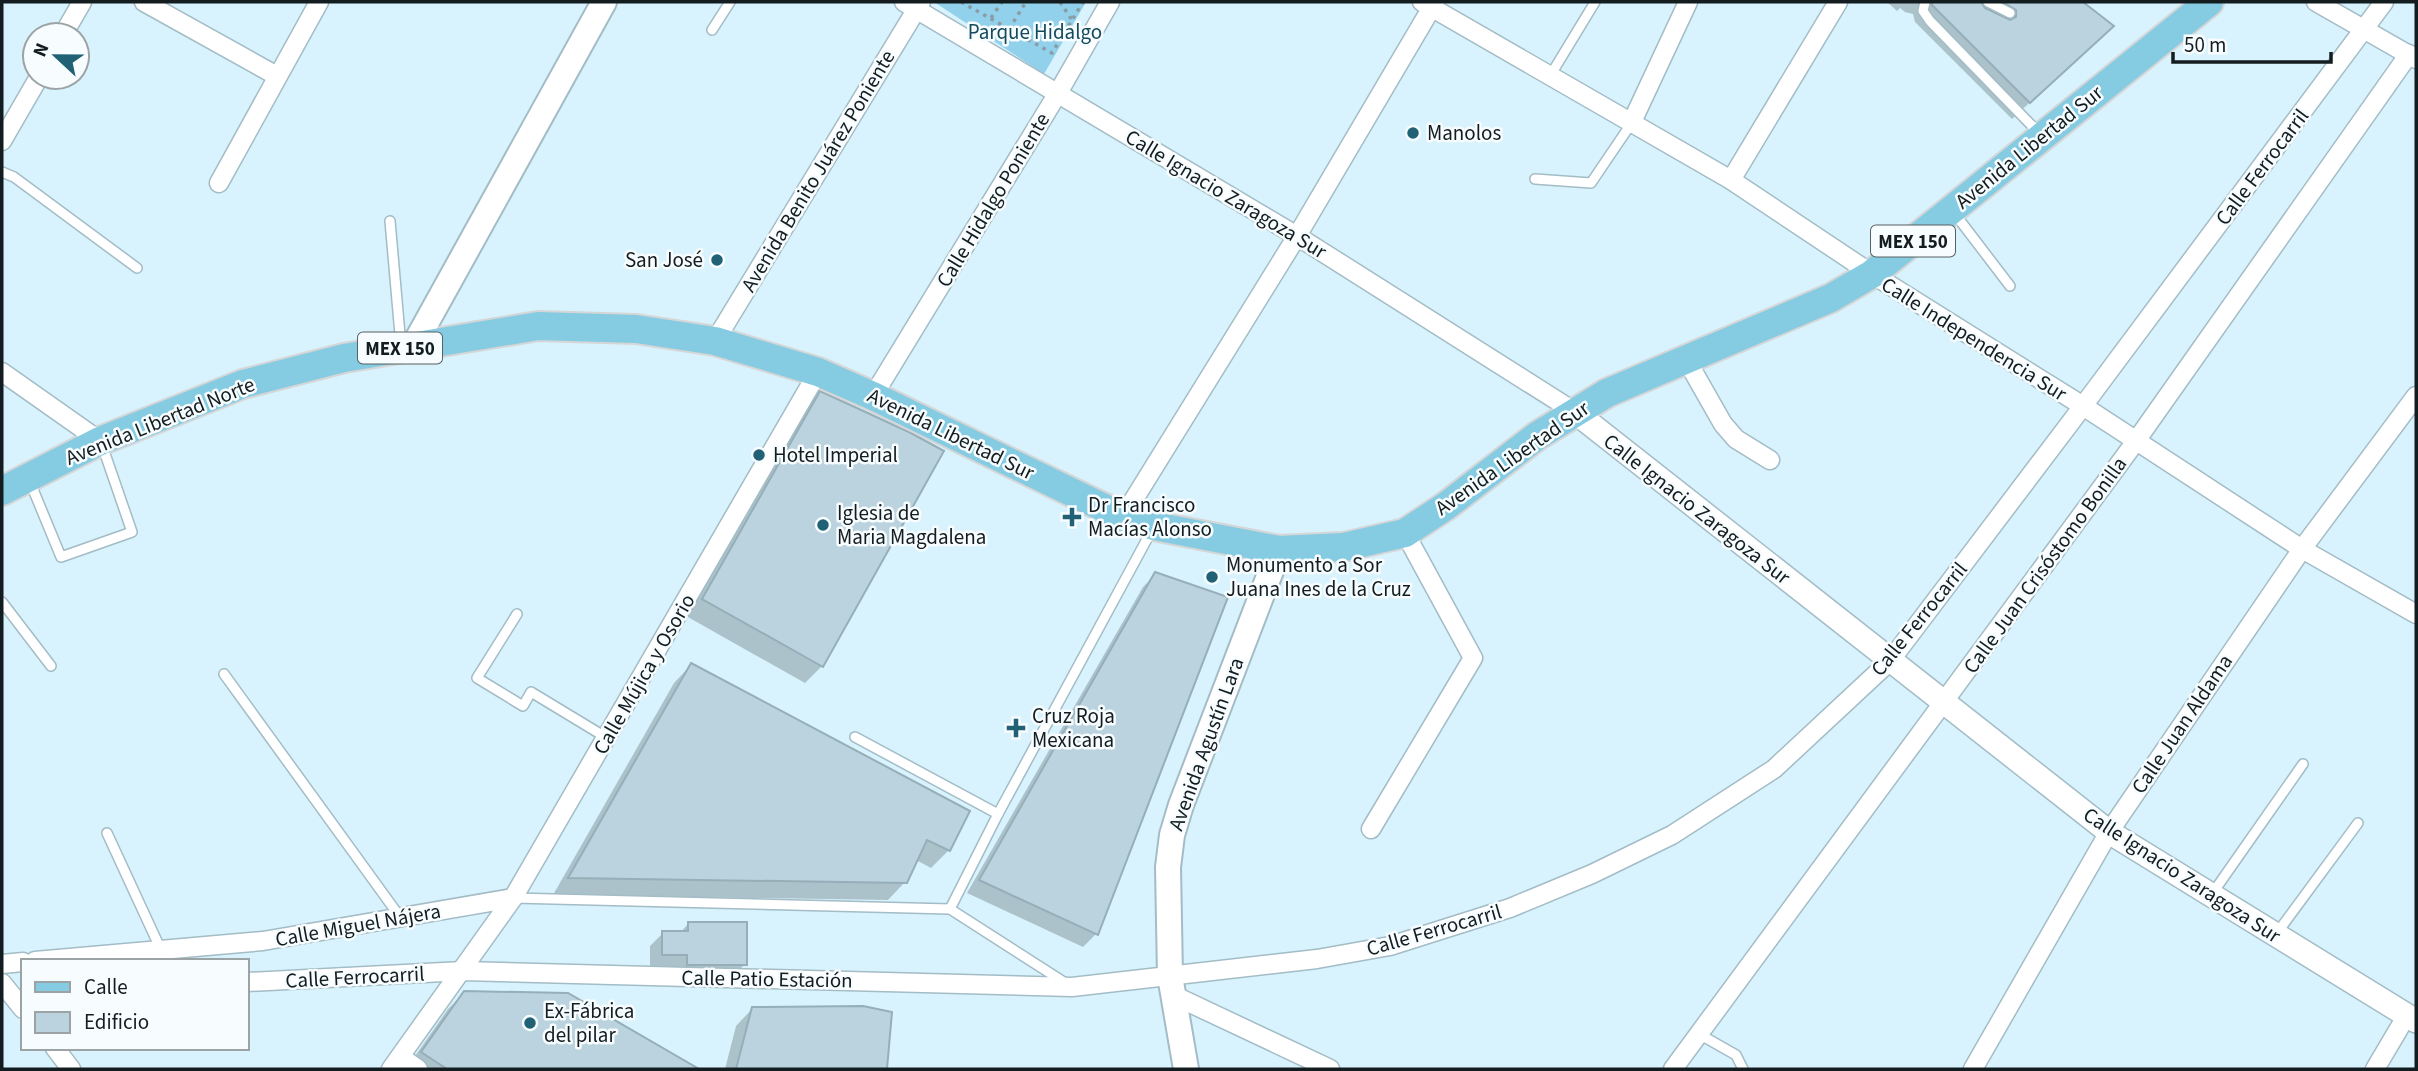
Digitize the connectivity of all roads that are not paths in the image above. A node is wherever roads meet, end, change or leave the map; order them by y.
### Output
1 (82, 2) edge
2 (144, 2) edge
3 (320, 2) edge
4 (604, 2) edge
5 (730, 2) edge
6 (1110, 2) edge
7 (1595, 2) edge
8 (1688, 2) edge
9 (1838, 2) edge
10 (1926, 2) edge
11 (1988, 2) edge
12 (2209, 2) edge
13 (2316, 2) edge
14 (2384, 2) edge
15 (914, 4) edge
16 (1430, 4) edge
17 (2010, 13) dead end
18 (71, 21) edge
19 (712, 30) dead end
20 (2364, 30) junction
21 (2414, 53) edge
22 (276, 76) junction
23 (1550, 76) junction
24 (31, 91) edge
25 (1058, 93) junction
26 (1631, 124) junction
27 (2042, 136) junction
28 (2, 141) edge
29 (2, 172) edge
30 (1535, 179) dead end
31 (1731, 180) junction
32 (219, 183) dead end
33 (1951, 210) junction
34 (390, 221) dead end
35 (1297, 236) junction
36 (137, 268) dead end
37 (1872, 274) junction
38 (2010, 286) dead end
39 (715, 341) junction
40 (407, 346) junction
41 (1686, 359) junction
42 (2, 372) edge
43 (818, 372) junction
44 (873, 396) junction
45 (2416, 396) edge
46 (2083, 407) junction
47 (1575, 412) junction
48 (100, 441) junction
49 (2136, 441) junction
50 (1770, 460) dead end
51 (28, 477) junction
52 (2, 491) edge
53 (1123, 517) junction
54 (1154, 526) junction
55 (1405, 533) junction
56 (2302, 549) junction
57 (1279, 550) junction
58 (2, 602) edge
59 (517, 614) dead end
60 (2416, 614) edge
61 (1890, 661) junction
62 (51, 666) dead end
63 (224, 674) dead end
64 (1944, 704) junction
65 (855, 737) dead end
66 (607, 738) junction
67 (2303, 764) dead end
68 (998, 814) junction
69 (2358, 822) dead end
70 (1371, 829) dead end
71 (2109, 832) junction
72 (107, 833) dead end
73 (2211, 895) junction
74 (513, 898) junction
75 (950, 909) junction
76 (400, 917) junction
77 (2276, 935) junction
78 (161, 950) junction
79 (59, 959) edge
80 (21, 962) edge
81 (2, 964) edge
82 (463, 971) junction
83 (248, 982) edge
84 (1172, 985) junction
85 (1072, 987) junction
86 (9, 991) edge
87 (21, 1006) edge
88 (2413, 1012) edge
89 (1699, 1034) junction
90 (57, 1050) edge
91 (396, 1063) edge
92 (71, 1069) edge
93 (418, 1069) edge
94 (1186, 1069) edge
95 (1330, 1069) edge
96 (1673, 1069) edge
97 (1743, 1069) edge
98 (1973, 1069) edge
99 (2375, 1069) edge

1 - 18 street
2 - 22 street
3 - 22 street
4 - 40 main road
5 - 19 lane
6 - 25 street, Calle Hidalgo Poniente
7 - 23 lane
8 - 26 street
9 - 31 street
10 - 27 lane
11 - 17 lane
12 - 27 main road, Avenida Libertad Sur / MEX 150
13 - 20 street
14 - 20 street, Calle Ferrocarril
15 - 25 street, Calle Ignacio Zaragoza Sur
15 - 39 street, Avenida Benito Juárez Poniente
16 - 23 street, Calle Independencia Sur
16 - 35 street
20 - 21 street
20 - 46 street, Calle Ferrocarril
21 - 49 street, Calle Juan Crisóstomo Bonilla
22 - 32 street
23 - 26 street, Calle Independencia Sur
24 - 28 street
25 - 35 street, Calle Ignacio Zaragoza Sur
25 - 44 street, Calle Hidalgo Poniente
26 - 30 lane
26 - 31 street, Calle Independencia Sur
27 - 33 main road, Avenida Libertad Sur / MEX 150
29 - 36 lane
31 - 37 street, Calle Independencia Sur
33 - 37 main road, Avenida Libertad Sur / MEX 150
33 - 38 lane
34 - 40 lane
35 - 47 street, Calle Ignacio Zaragoza Sur
35 - 53 street
37 - 41 main road, Avenida Libertad Sur / MEX 150
37 - 46 street, Calle Independencia Sur
39 - 40 main road, Avenida Libertad Norte / MEX 150
39 - 43 main road, Avenida Libertad Norte / MEX 150
40 - 48 main road, Avenida Libertad Norte / MEX 150
41 - 47 main road, Avenida Libertad Sur / MEX 150
41 - 50 street
42 - 48 street
43 - 44 main road, Avenida Libertad Sur / MEX 150
43 - 66 street, Calle Mújica y Osorio
44 - 53 main road, Avenida Libertad Sur / MEX 150
45 - 56 street, Calle Juan Aldama
46 - 49 street, Calle Independencia Sur
46 - 61 street, Calle Ferrocarril
47 - 55 main road, Avenida Libertad Sur / MEX 150
47 - 61 street, Calle Ignacio Zaragoza Sur
48 - 51 main road, Avenida Libertad Norte / MEX 150
48 - 51 lane
49 - 56 street, Calle Independencia Sur
49 - 64 street, Calle Juan Crisóstomo Bonilla
51 - 52 main road, Avenida Libertad Norte / MEX 150
53 - 54 main road, Avenida Libertad Sur / MEX 150
54 - 57 main road, Avenida Libertad Sur / MEX 150
54 - 68 lane
55 - 57 main road, Avenida Libertad Sur / MEX 150
55 - 70 street
56 - 60 street, Calle Independencia Sur
56 - 71 street, Calle Juan Aldama
57 - 84 main road, Avenida Agustín Lara
58 - 62 lane
59 - 66 lane
61 - 64 street, Calle Ignacio Zaragoza Sur
61 - 84 street, Calle Ferrocarril
63 - 76 lane
64 - 71 street, Calle Ignacio Zaragoza Sur
64 - 89 street, Calle Juan Crisóstomo Bonilla
65 - 68 lane
66 - 74 street, Calle Mújica y Osorio
67 - 73 lane
68 - 75 lane
69 - 77 lane
71 - 73 street, Calle Ignacio Zaragoza Sur
71 - 98 street, Calle Juan Aldama
72 - 78 lane
73 - 77 street, Calle Ignacio Zaragoza Sur
74 - 75 lane
74 - 76 street, Calle Miguel Nájera
74 - 82 street, Calle Mújica y Osorio
75 - 85 lane
76 - 78 street, Calle Miguel Nájera
77 - 88 street, Calle Ignacio Zaragoza Sur
78 - 79 street, Calle Miguel Nájera
80 - 81 street
82 - 83 street, Calle Ferrocarril
82 - 85 street, Calle Patio Estación
82 - 91 street, Calle Mújica y Osorio
84 - 85 street, Calle Patio Estación
84 - 94 main road, Avenida Agustín Lara
84 - 95 street
86 - 87 street
88 - 99 street
89 - 96 street, Calle Juan Crisóstomo Bonilla
89 - 97 lane
90 - 92 street
91 - 93 street

